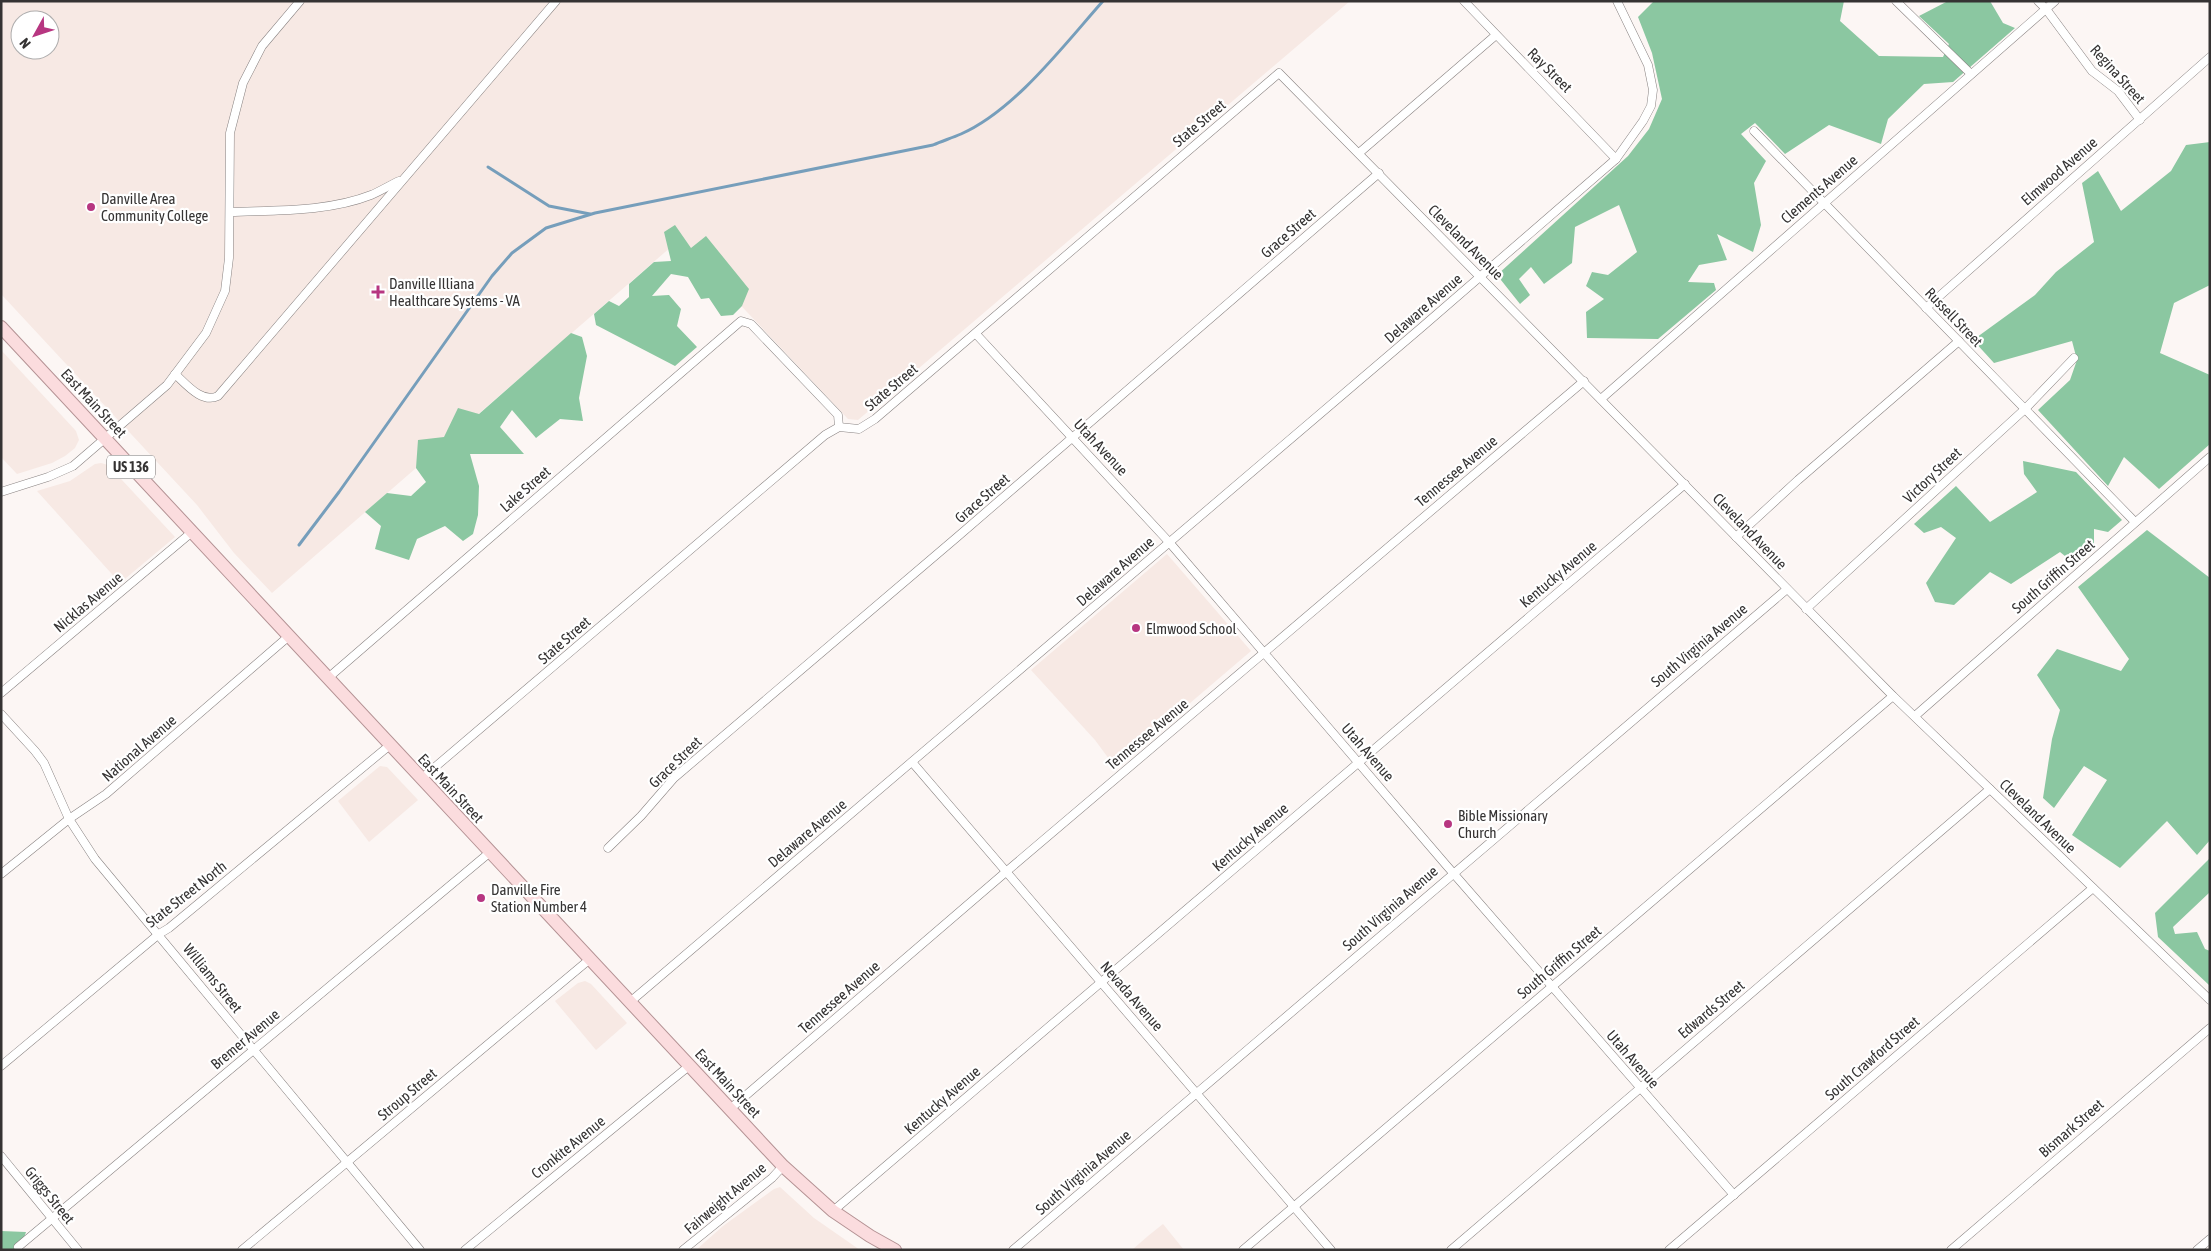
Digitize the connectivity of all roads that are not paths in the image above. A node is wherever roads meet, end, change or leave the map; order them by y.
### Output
1 (300, 1) edge
2 (556, 1) edge
3 (1464, 1) edge
4 (1617, 1) edge
5 (1896, 1) edge
6 (2038, 1) edge
7 (2055, 1) edge
8 (2046, 9) junction
9 (1496, 35) junction
10 (2210, 57) edge
11 (1279, 73) joint
12 (1971, 74) junction
13 (2140, 120) junction
14 (1754, 131) dead end
15 (1359, 152) junction
16 (1616, 158) junction
17 (1379, 173) junction
18 (403, 178) junction
19 (1824, 203) junction
20 (230, 212) junction
21 (1481, 277) junction
22 (1926, 308) junction
23 (1, 327) edge
24 (976, 334) junction
25 (1959, 341) junction
26 (2074, 358) dead end
27 (175, 374) junction
28 (1584, 381) junction
29 (1602, 399) junction
30 (2025, 408) junction
31 (839, 427) junction
32 (1073, 437) junction
33 (105, 439) junction
34 (2210, 457) edge
35 (1685, 484) junction
36 (1, 492) edge
37 (2135, 522) junction
38 (192, 532) junction
39 (1736, 536) junction
40 (1169, 542) junction
41 (1787, 589) junction
42 (1806, 609) junction
43 (289, 636) junction
44 (1264, 652) junction
45 (328, 678) junction
46 (1, 694) edge
47 (1893, 696) junction
48 (1, 714) edge
49 (1915, 716) junction
50 (390, 745) junction
51 (912, 762) junction
52 (1358, 762) junction
53 (421, 779) junction
54 (1990, 789) junction
55 (69, 819) junction
56 (608, 848) dead end
57 (489, 853) junction
58 (1007, 871) junction
59 (1453, 872) junction
60 (1, 874) edge
61 (2093, 888) junction
62 (159, 934) junction
63 (590, 959) junction
64 (1101, 982) junction
65 (1552, 985) junction
66 (2210, 1000) edge
67 (630, 1002) junction
68 (2210, 1028) edge
69 (254, 1050) junction
70 (1, 1066) edge
71 (689, 1066) junction
72 (1640, 1088) junction
73 (1196, 1093) junction
74 (730, 1109) junction
75 (1, 1156) edge
76 (348, 1162) junction
77 (783, 1166) junction
78 (1734, 1195) junction
79 (1294, 1206) junction
80 (833, 1211) junction
81 (51, 1218) junction
82 (2210, 1239) edge
83 (18, 1247) dead end
84 (78, 1250) edge
85 (242, 1250) edge
86 (420, 1250) edge
87 (465, 1250) edge
88 (683, 1250) edge
89 (895, 1250) edge
90 (1013, 1250) edge
91 (1243, 1250) edge
92 (1331, 1250) edge
93 (1451, 1250) edge
94 (1669, 1250) edge
95 (1950, 1250) edge
96 (2197, 1250) edge

1 - 20 street
2 - 18 street
3 - 9 street, Ray Street
4 - 16 street
5 - 12 street
6 - 8 street, Regina Street
7 - 8 street, Clements Avenue
8 - 12 street, Clements Avenue
8 - 13 street, Regina Street
9 - 15 street
9 - 16 street, Ray Street
10 - 13 street, Elmwood Avenue
11 - 15 street, Cleveland Avenue
11 - 24 street, State Street
12 - 19 street, Clements Avenue
13 - 22 street, Elmwood Avenue
14 - 19 street, Russell Street
15 - 17 street, Cleveland Avenue
16 - 21 street, Delaware Avenue
17 - 21 street, Cleveland Avenue
17 - 32 street, Grace Street
18 - 20 street
18 - 27 street
19 - 22 street, Russell Street
19 - 29 street, Clements Avenue
20 - 27 street
21 - 28 street, Cleveland Avenue
21 - 40 street, Delaware Avenue
22 - 25 street, Russell Street
23 - 33 main road, East Main Street / US 136
24 - 31 street, State Street
24 - 32 street, Utah Avenue
25 - 30 street, Russell Street
25 - 39 street
26 - 30 street, Victory Street
27 - 33 street
28 - 29 street, Cleveland Avenue
28 - 44 street, Tennessee Avenue
29 - 35 street, Cleveland Avenue
30 - 37 street, Russell Street
30 - 42 street, Victory Street
31 - 45 street, Lake Street
31 - 53 street, State Street
32 - 40 street, Utah Avenue
32 - 56 street, Grace Street
33 - 36 street
33 - 38 main road, East Main Street / US 136
34 - 37 street, South Griffin Street
35 - 39 street, Cleveland Avenue
35 - 52 street, Kentucky Avenue
37 - 49 street, South Griffin Street
38 - 43 main road, East Main Street / US 136
38 - 46 street, Nicklas Avenue
39 - 41 street, Cleveland Avenue
40 - 44 street, Utah Avenue
40 - 51 street, Delaware Avenue
41 - 42 street, Cleveland Avenue
41 - 59 street, South Virginia Avenue
42 - 47 street, Cleveland Avenue
43 - 45 main road, East Main Street / US 136
43 - 55 street, National Avenue
44 - 52 street, Utah Avenue
44 - 58 street, Tennessee Avenue
45 - 50 main road, East Main Street / US 136
47 - 49 street, Cleveland Avenue
47 - 65 street, South Griffin Street
48 - 55 street, Williams Street
49 - 54 street, Cleveland Avenue
50 - 53 main road, East Main Street / US 136
50 - 62 street, State Street North
51 - 58 street, Nevada Avenue
51 - 67 street, Delaware Avenue
52 - 59 street, Utah Avenue
52 - 64 street, Kentucky Avenue
53 - 57 main road, East Main Street / US 136
54 - 61 street, Cleveland Avenue
54 - 72 street, Edwards Street
55 - 60 street, National Avenue
55 - 62 street, Williams Street
57 - 63 main road, East Main Street / US 136
57 - 69 street, Bremer Avenue
58 - 64 street, Nevada Avenue
58 - 74 street, Tennessee Avenue
59 - 65 street, Utah Avenue
59 - 73 street, South Virginia Avenue
61 - 66 street, Cleveland Avenue
61 - 78 street, South Crawford Street
62 - 69 street, Williams Street
62 - 70 street, State Street North
63 - 67 main road, East Main Street / US 136
63 - 76 street, Stroup Street
64 - 73 street, Nevada Avenue
64 - 80 street, Kentucky Avenue
65 - 72 street, Utah Avenue
65 - 79 street, South Griffin Street
67 - 71 main road, East Main Street / US 136
68 - 95 street, Bismark Street
69 - 76 street, Williams Street
69 - 81 street, Bremer Avenue
71 - 74 main road, East Main Street / US 136
71 - 87 street, Cronkite Avenue
72 - 78 street, Utah Avenue
72 - 93 street, Edwards Street
73 - 79 street, Nevada Avenue
73 - 90 street, South Virginia Avenue
74 - 77 main road, East Main Street / US 136
75 - 81 street, Griggs Street
76 - 85 street, Stroup Street
76 - 86 street, Williams Street
77 - 80 main road, East Main Street / US 136
77 - 88 street, Fairweight Avenue
78 - 94 street, South Crawford Street
79 - 91 street, South Griffin Street
79 - 92 street, Nevada Avenue
80 - 89 main road, East Main Street / US 136
81 - 83 street, Bremer Avenue
81 - 84 street, Griggs Street
82 - 96 street

